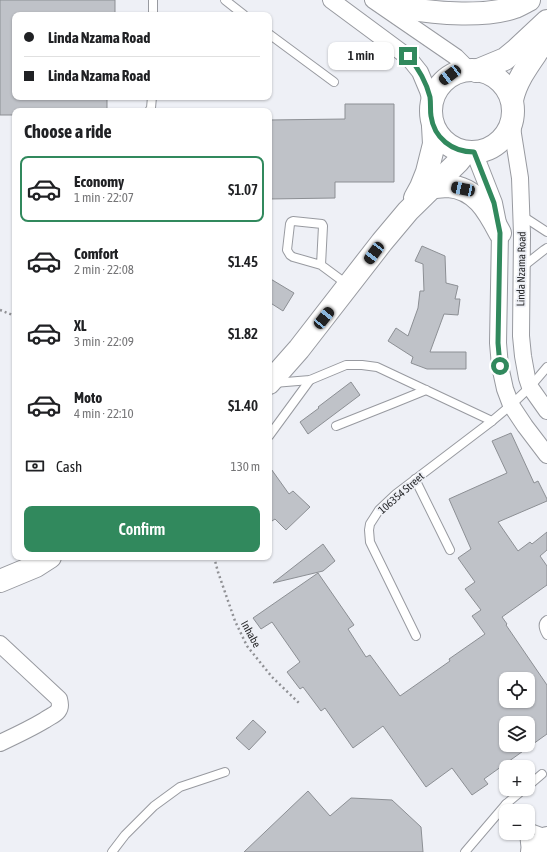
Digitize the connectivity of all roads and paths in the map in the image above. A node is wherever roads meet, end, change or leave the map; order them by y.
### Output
1 (153, 0) edge
2 (226, 0) edge
3 (331, 0) edge
4 (373, 0) edge
5 (384, 0) edge
6 (529, 0) edge
7 (153, 12) edge
8 (240, 12) edge
9 (547, 21) edge
10 (547, 34) edge
11 (272, 36) edge
12 (472, 71) junction
13 (334, 82) dead end
14 (431, 102) junction
15 (512, 110) junction
16 (433, 126) junction
17 (470, 152) junction
18 (432, 187) junction
19 (408, 211) junction
20 (522, 215) junction
21 (547, 232) edge
22 (500, 233) junction
23 (547, 248) edge
24 (321, 265) junction
25 (522, 268) junction
26 (348, 286) junction
27 (499, 305) junction
28 (521, 306) junction
29 (0, 310) edge
30 (12, 315) edge
31 (547, 367) edge
32 (272, 380) edge
33 (310, 380) junction
34 (272, 383) edge
35 (530, 387) junction
36 (426, 390) junction
37 (511, 405) junction
38 (547, 411) edge
39 (492, 421) junction
40 (336, 426) dead end
41 (272, 432) edge
42 (547, 455) edge
43 (415, 479) junction
44 (450, 550) dead end
45 (45, 560) edge
46 (215, 560) edge
47 (0, 581) edge
48 (547, 620) edge
49 (547, 635) edge
50 (416, 636) dead end
51 (0, 644) edge
52 (299, 702) dead end
53 (0, 743) edge
54 (225, 772) dead end
55 (542, 774) dead end
56 (535, 780) edge
57 (516, 796) edge
58 (506, 804) edge
59 (499, 812) edge
60 (535, 830) edge
61 (547, 834) edge
62 (547, 838) edge
63 (525, 840) edge
64 (112, 852) edge
65 (465, 852) edge
66 (526, 852) edge
67 (532, 852) edge

1 - 7 lane
2 - 8 lane
3 - 14 street
4 - 12 street
5 - 6 street
9 - 12 street
10 - 15 street
11 - 13 lane
12 - 14 street
12 - 15 street
14 - 16 street
15 - 17 street
15 - 20 street, Linda Nzama Road
16 - 17 street
16 - 19 street
17 - 18 street
17 - 22 street, Linda Nzama Road
18 - 19 street
18 - 22 street
19 - 26 street
20 - 21 lane
20 - 25 street, Linda Nzama Road
22 - 27 street, Linda Nzama Road
23 - 25 lane
24 - 24 lane
24 - 26 lane
25 - 28 street, Linda Nzama Road
26 - 32 street
27 - 28 street
27 - 37 street, Linda Nzama Road
28 - 35 street, Linda Nzama Road
29 - 30 path
31 - 35 lane, 106354 Street
33 - 34 lane
33 - 36 lane
33 - 41 lane
35 - 37 lane, 106354 Street
35 - 38 street, Linda Nzama Road
36 - 39 lane
36 - 40 lane
37 - 39 lane, 106354 Street
37 - 42 street, Linda Nzama Road
39 - 43 lane, 106354 Street
43 - 44 lane
43 - 50 lane, 106354 Street
45 - 47 street
46 - 52 path, Inhabe
48 - 49 lane
51 - 53 street
54 - 64 lane
55 - 56 lane
57 - 58 lane
59 - 65 lane
60 - 61 lane
62 - 67 street
63 - 66 lane

